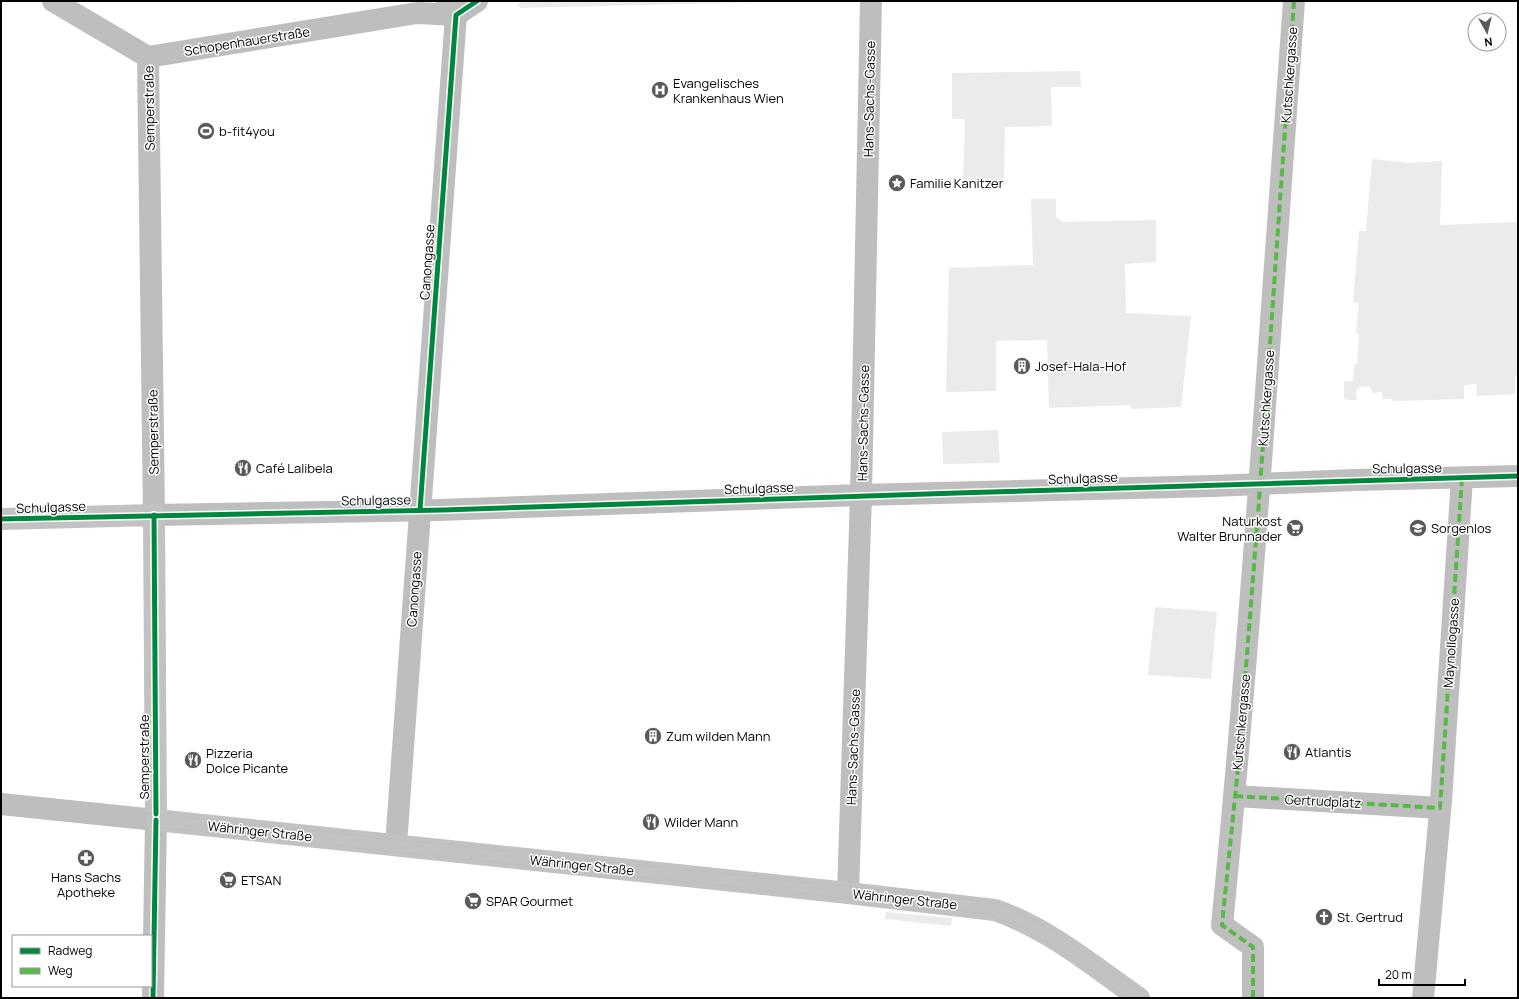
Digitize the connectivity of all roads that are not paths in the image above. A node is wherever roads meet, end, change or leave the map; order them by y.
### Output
1 (53, 1) edge
2 (477, 1) edge
3 (871, 1) edge
4 (1294, 1) edge
5 (452, 8) edge
6 (148, 57) junction
7 (1518, 476) edge
8 (1462, 478) junction
9 (1260, 484) junction
10 (861, 496) junction
11 (420, 510) junction
12 (154, 515) junction
13 (1, 519) edge
14 (1235, 796) junction
15 (1, 804) edge
16 (1440, 808) junction
17 (156, 820) junction
18 (396, 845) junction
19 (848, 893) junction
20 (153, 998) edge
21 (1139, 998) edge
22 (1253, 998) edge
23 (1423, 998) edge

1 - 6 street
2 - 5 street
3 - 10 street, Hans-Sachs-Gasse
4 - 9 street, Kutschkergasse
5 - 6 street, Schopenhauerstraße
5 - 11 street, Canongasse
6 - 12 street, Semperstraße
7 - 8 street, Schulgasse
8 - 9 street, Schulgasse
8 - 16 street, Maynollogasse
9 - 10 street, Schulgasse
9 - 14 street, Kutschkergasse
10 - 11 street, Schulgasse
10 - 19 street, Hans-Sachs-Gasse
11 - 12 street, Schulgasse
11 - 18 street, Canongasse
12 - 13 main road, Schulgasse
12 - 17 main road, Semperstraße
14 - 16 street, Gertrudplatz
14 - 22 street
15 - 17 street, Währinger Straße
16 - 23 street
17 - 18 main road, Währinger Straße
17 - 20 street, Semperstraße
18 - 19 main road, Währinger Straße
19 - 21 main road, Währinger Straße

